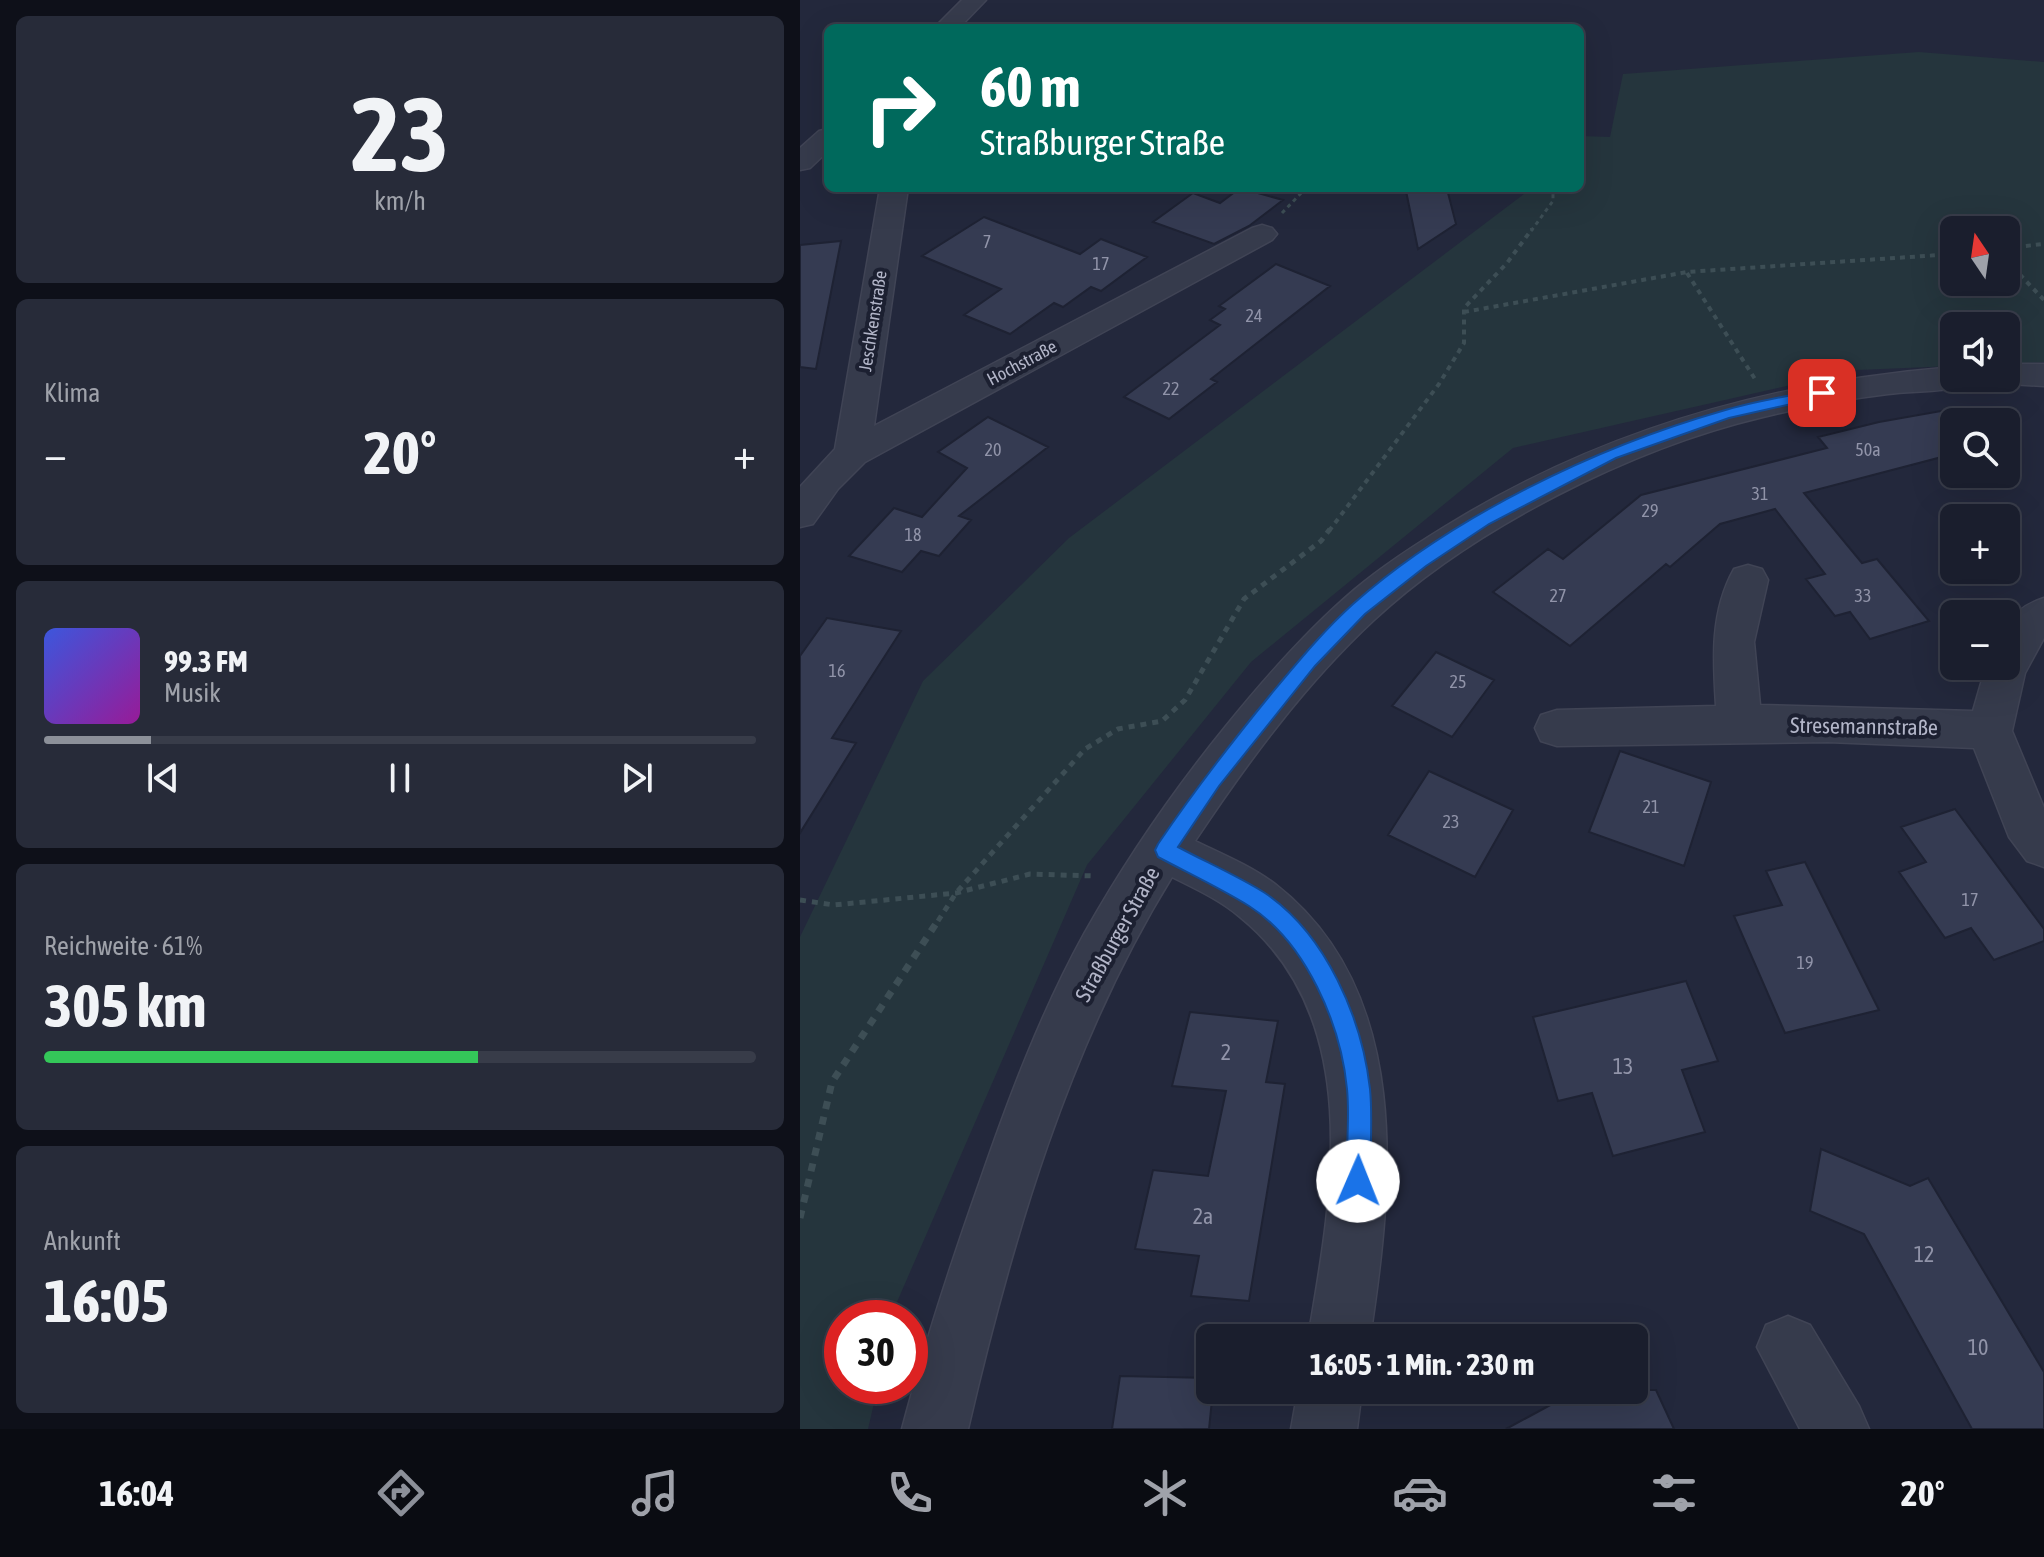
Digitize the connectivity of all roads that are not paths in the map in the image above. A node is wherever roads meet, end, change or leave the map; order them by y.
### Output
1 (975, 0) edge
2 (950, 24) edge
3 (824, 141) edge
4 (800, 162) edge
5 (893, 192) edge
6 (1262, 234) dead end
7 (2020, 375) edge
8 (2044, 375) edge
9 (1940, 379) edge
10 (852, 453) junction
11 (800, 514) edge
12 (1748, 580) dead end
13 (2044, 614) edge
14 (1739, 723) junction
15 (1557, 728) dead end
16 (1990, 731) junction
17 (2044, 846) edge
18 (1154, 866) junction
19 (1341, 1324) edge
20 (1788, 1347) dead end
21 (1328, 1404) edge
22 (935, 1429) edge
23 (1324, 1429) edge
24 (1836, 1429) edge

1 - 2 street
3 - 4 street
5 - 10 street, Jeschkenstraße
6 - 10 street, Hochstraße
7 - 8 street
9 - 18 street, Straßburger Straße
10 - 11 street, Hochstraße
12 - 14 street
13 - 16 street
14 - 15 street, Stresemannstraße
14 - 16 street, Stresemannstraße
16 - 17 street
18 - 19 street
18 - 22 street, Straßburger Straße
20 - 24 street
21 - 23 street

